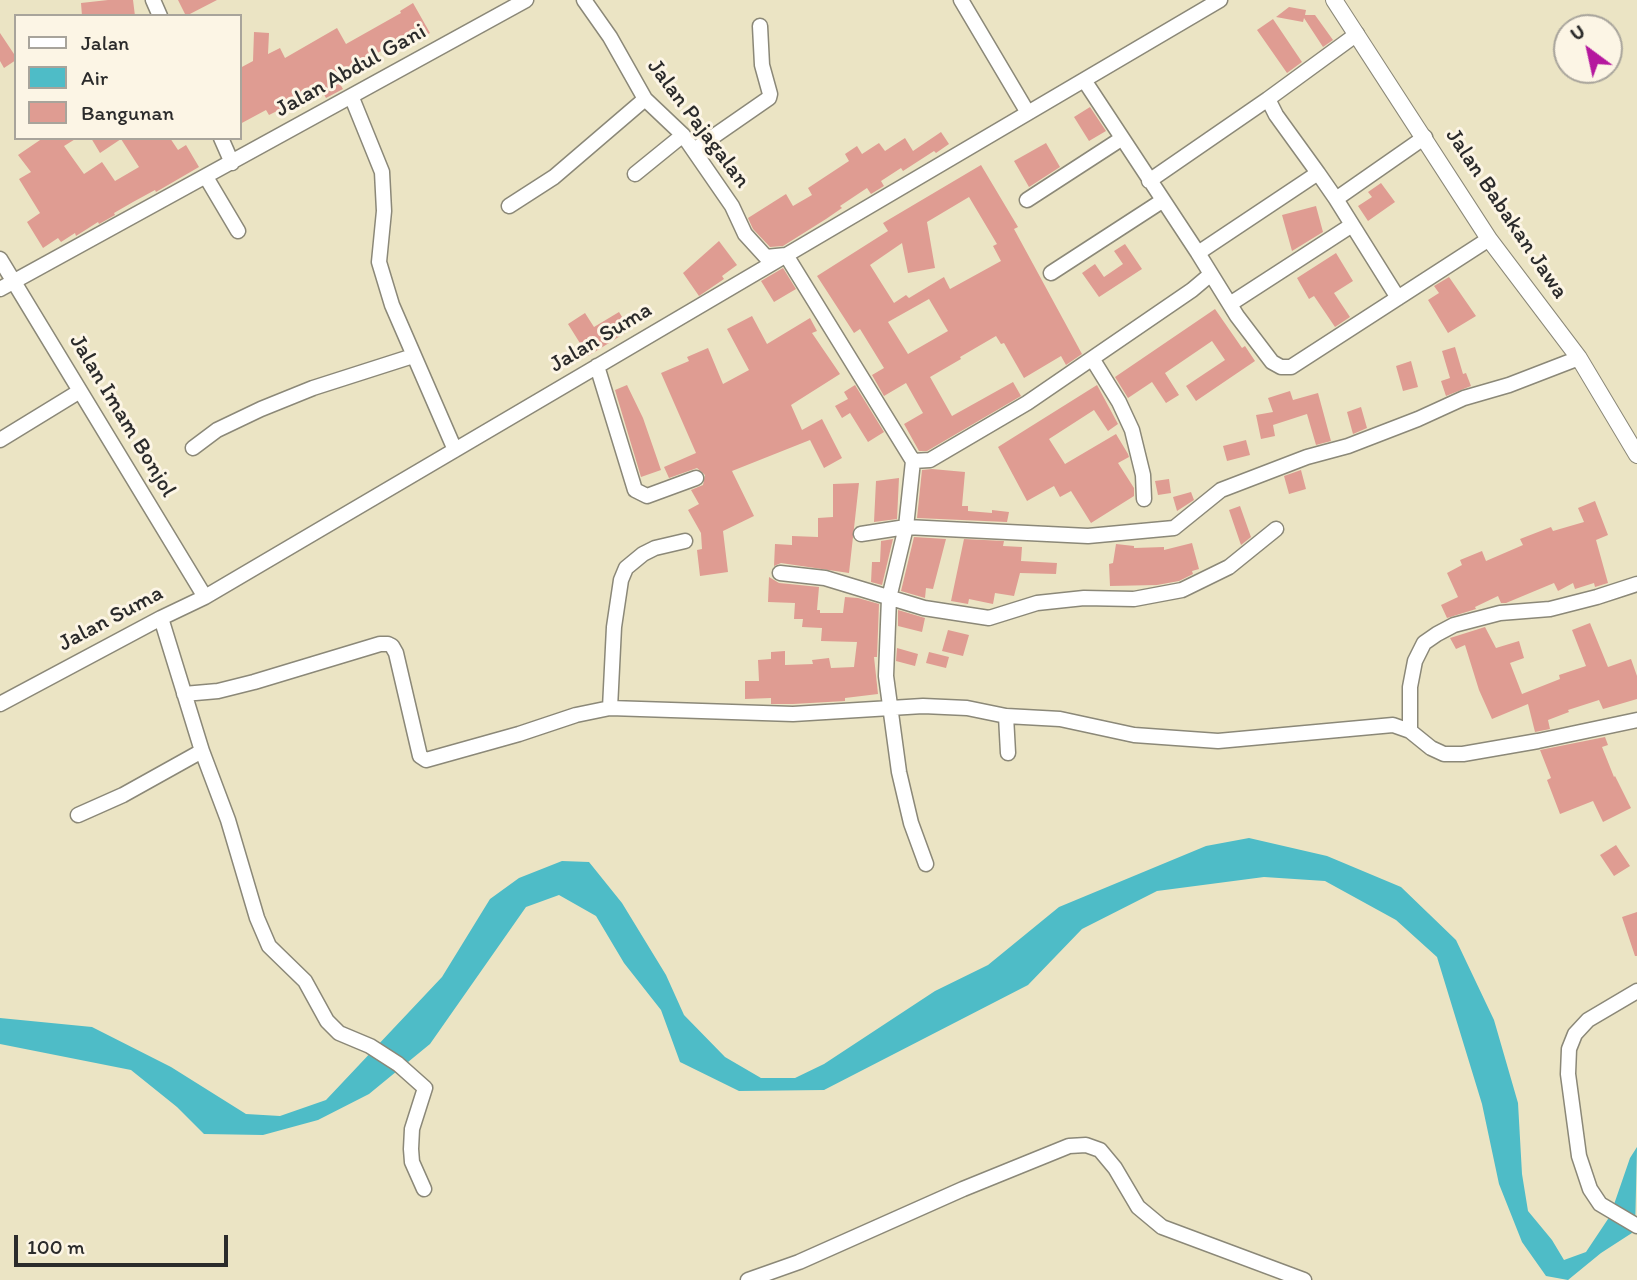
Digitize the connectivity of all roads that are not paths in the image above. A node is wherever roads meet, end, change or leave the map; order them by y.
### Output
1 (526, 0) edge
2 (584, 0) edge
3 (961, 0) edge
4 (1220, 0) edge
5 (1334, 0) edge
6 (760, 26) dead end
7 (1357, 34) junction
8 (1084, 80) junction
9 (352, 98) junction
10 (645, 99) junction
11 (1268, 99) junction
12 (1028, 113) junction
13 (683, 135) junction
14 (1425, 138) junction
15 (1121, 139) junction
16 (221, 140) edge
17 (694, 150) junction
18 (232, 163) junction
19 (1318, 173) junction
20 (635, 174) dead end
21 (206, 177) junction
22 (1149, 181) junction
23 (1027, 200) dead end
24 (1336, 200) junction
25 (1162, 201) junction
26 (509, 206) dead end
27 (1352, 225) junction
28 (238, 231) dead end
29 (1489, 239) junction
30 (1198, 253) junction
31 (786, 255) junction
32 (0, 259) edge
33 (1051, 273) dead end
34 (1211, 274) junction
35 (14, 282) junction
36 (0, 289) edge
37 (1398, 298) junction
38 (1230, 304) junction
39 (413, 356) junction
40 (1580, 358) junction
41 (1093, 360) junction
42 (597, 366) junction
43 (80, 391) junction
44 (0, 440) edge
45 (193, 448) dead end
46 (455, 450) junction
47 (1637, 455) edge
48 (913, 461) junction
49 (696, 478) dead end
50 (1144, 499) dead end
51 (906, 527) junction
52 (1276, 529) dead end
53 (861, 534) dead end
54 (685, 541) dead end
55 (780, 573) dead end
56 (1637, 584) edge
57 (205, 597) junction
58 (890, 598) junction
59 (160, 618) junction
60 (184, 694) junction
61 (0, 704) edge
62 (610, 708) junction
63 (892, 709) junction
64 (1006, 716) junction
65 (1637, 720) edge
66 (1410, 731) junction
67 (202, 751) junction
68 (1008, 753) dead end
69 (78, 815) dead end
70 (926, 864) dead end
71 (1637, 990) edge
72 (424, 1189) dead end
73 (1637, 1226) edge
74 (748, 1280) edge
75 (1304, 1280) edge

1 - 9 street, Jalan Abdul Gani
2 - 10 street, Jalan Pajagalan
3 - 12 street
4 - 8 street, Jalan Suma
5 - 7 street, Jalan Babakan Jawa
6 - 17 street
7 - 11 street
7 - 14 street, Jalan Babakan Jawa
8 - 12 street, Jalan Suma
8 - 15 street
9 - 18 street, Jalan Abdul Gani
9 - 39 street
10 - 13 street, Jalan Pajagalan
10 - 26 street
11 - 19 street
11 - 22 street
12 - 31 street, Jalan Suma
13 - 17 street, Jalan Pajagalan
13 - 20 street
14 - 24 street
14 - 29 street, Jalan Babakan Jawa
15 - 22 street
15 - 23 street
16 - 18 street
17 - 31 street, Jalan Pajagalan
18 - 21 street, Jalan Abdul Gani
19 - 24 street
19 - 30 street
21 - 28 street
21 - 35 street, Jalan Abdul Gani
22 - 25 street
24 - 27 street
25 - 30 street
25 - 33 street
27 - 37 street
27 - 38 street
29 - 37 street
29 - 40 street, Jalan Babakan Jawa
30 - 34 street
31 - 42 street, Jalan Suma
31 - 48 street
32 - 35 street, Jalan Imam Bonjol
34 - 38 street
34 - 41 street
35 - 36 street, Jalan Abdul Gani
35 - 43 street, Jalan Imam Bonjol
37 - 38 street
39 - 45 street
39 - 46 street
40 - 47 street, Jalan Babakan Jawa
40 - 51 street
41 - 48 street
41 - 50 street
42 - 46 street, Jalan Suma
42 - 49 street
43 - 44 street
43 - 57 street, Jalan Imam Bonjol
46 - 57 street, Jalan Suma
48 - 51 street
51 - 53 street
51 - 58 street
52 - 58 street
54 - 62 street
55 - 58 street
56 - 66 street
57 - 59 street, Jalan Suma
58 - 63 street
59 - 60 street
59 - 61 street, Jalan Suma
60 - 62 street
60 - 67 street
62 - 63 street
63 - 64 street
63 - 70 street
64 - 66 street
64 - 68 street
65 - 66 street
67 - 69 street
67 - 72 street
71 - 73 street
74 - 75 street

